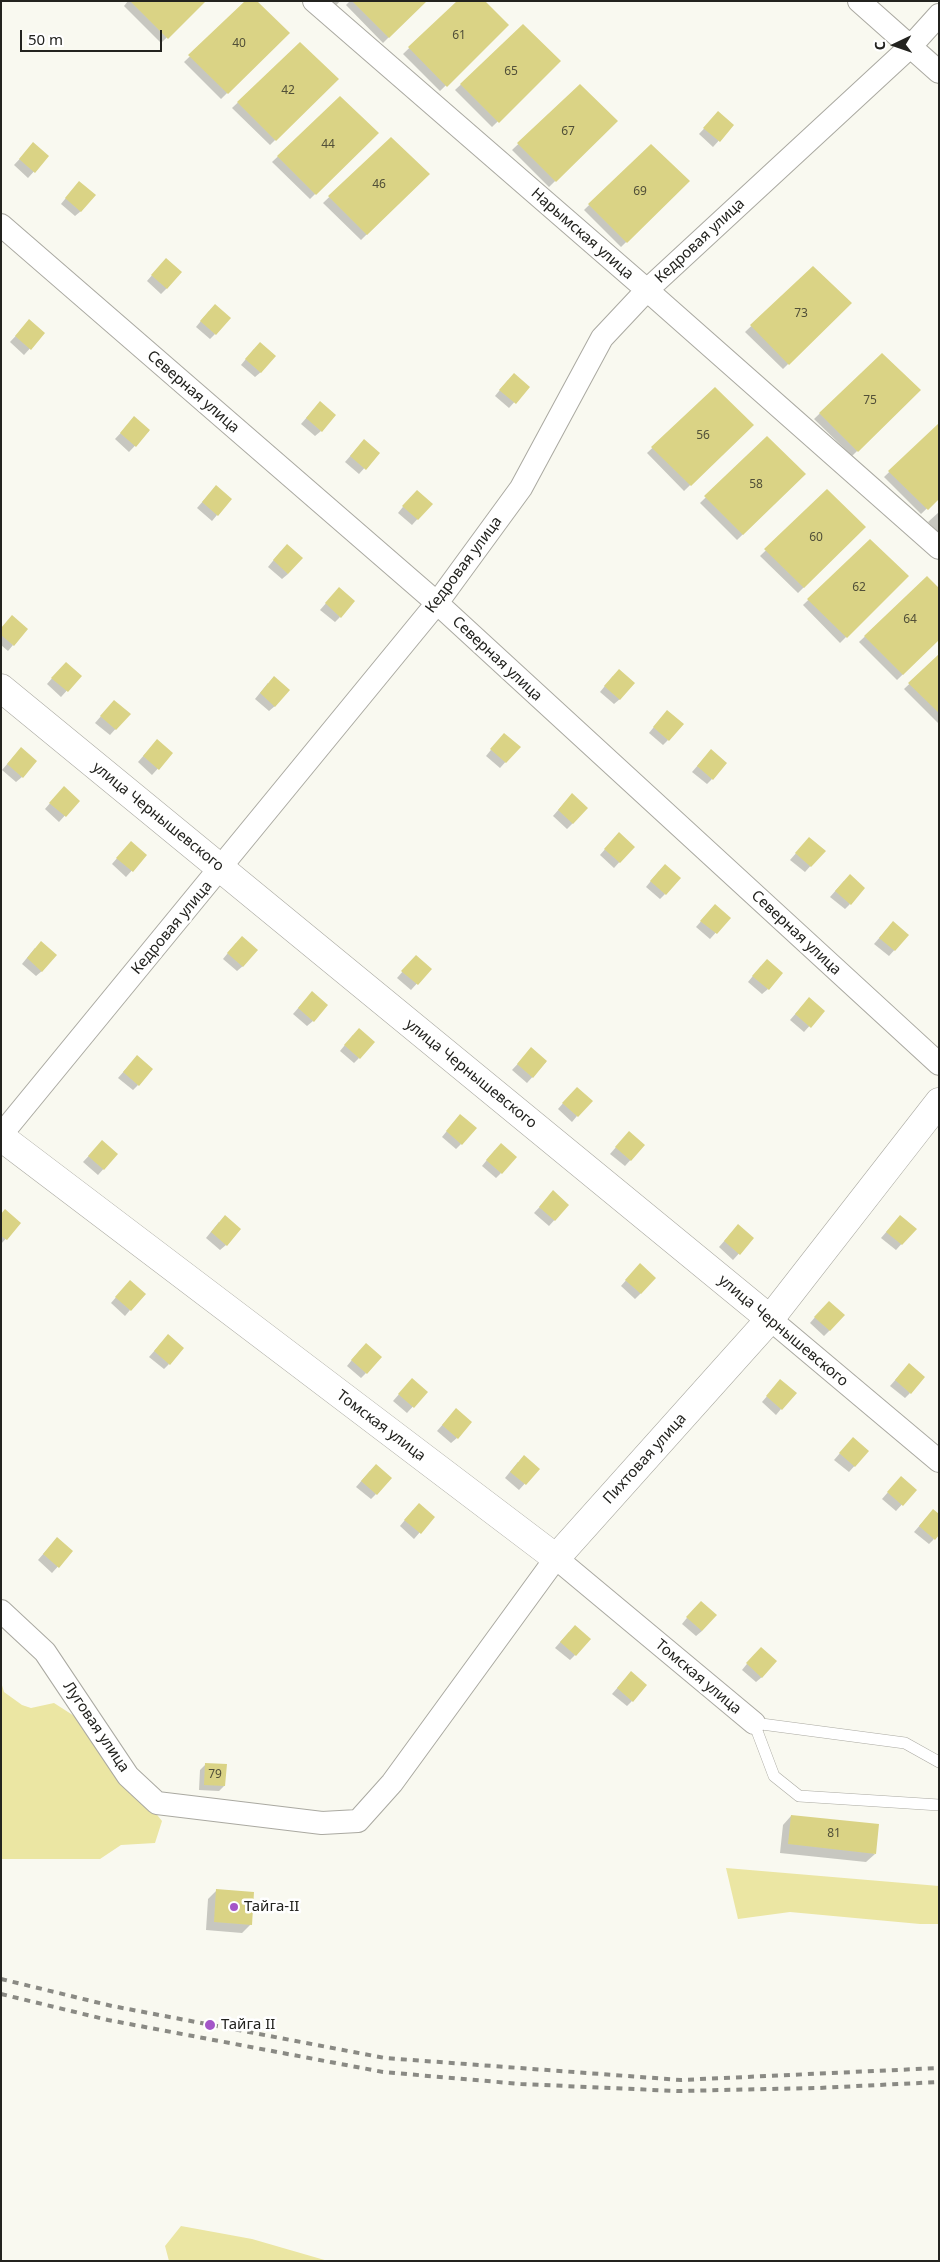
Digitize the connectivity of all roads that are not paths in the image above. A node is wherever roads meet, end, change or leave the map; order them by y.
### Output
1 (314, 1) edge
2 (859, 1) edge
3 (939, 15) edge
4 (911, 46) junction
5 (939, 72) edge
6 (1, 225) edge
7 (647, 290) junction
8 (939, 548) edge
9 (436, 603) junction
10 (1, 688) edge
11 (221, 869) junction
12 (939, 1064) edge
13 (939, 1102) edge
14 (1, 1136) edge
15 (770, 1319) junction
16 (939, 1460) edge
17 (556, 1558) junction
18 (1, 1611) edge
19 (754, 1723) junction
20 (939, 1762) edge
21 (939, 1805) edge
22 (358, 1820) joint

1 - 7 street, Нарымская улица
2 - 4 street
3 - 4 street, Кедровая улица
4 - 5 street
4 - 7 street, Кедровая улица
6 - 9 street, Северная улица
7 - 8 street, Нарымская улица
7 - 9 street, Кедровая улица
9 - 11 street, Кедровая улица
9 - 12 street, Северная улица
10 - 11 street, улица Чернышевского
11 - 14 street, Кедровая улица
11 - 15 street, улица Чернышевского
13 - 15 street, Пихтовая улица
14 - 17 street, Томская улица
15 - 16 street, улица Чернышевского
15 - 17 street, Пихтовая улица
17 - 19 street, Томская улица
17 - 22 street, Пихтовая улица
18 - 22 street, Луговая улица
19 - 20 lane
19 - 21 lane

